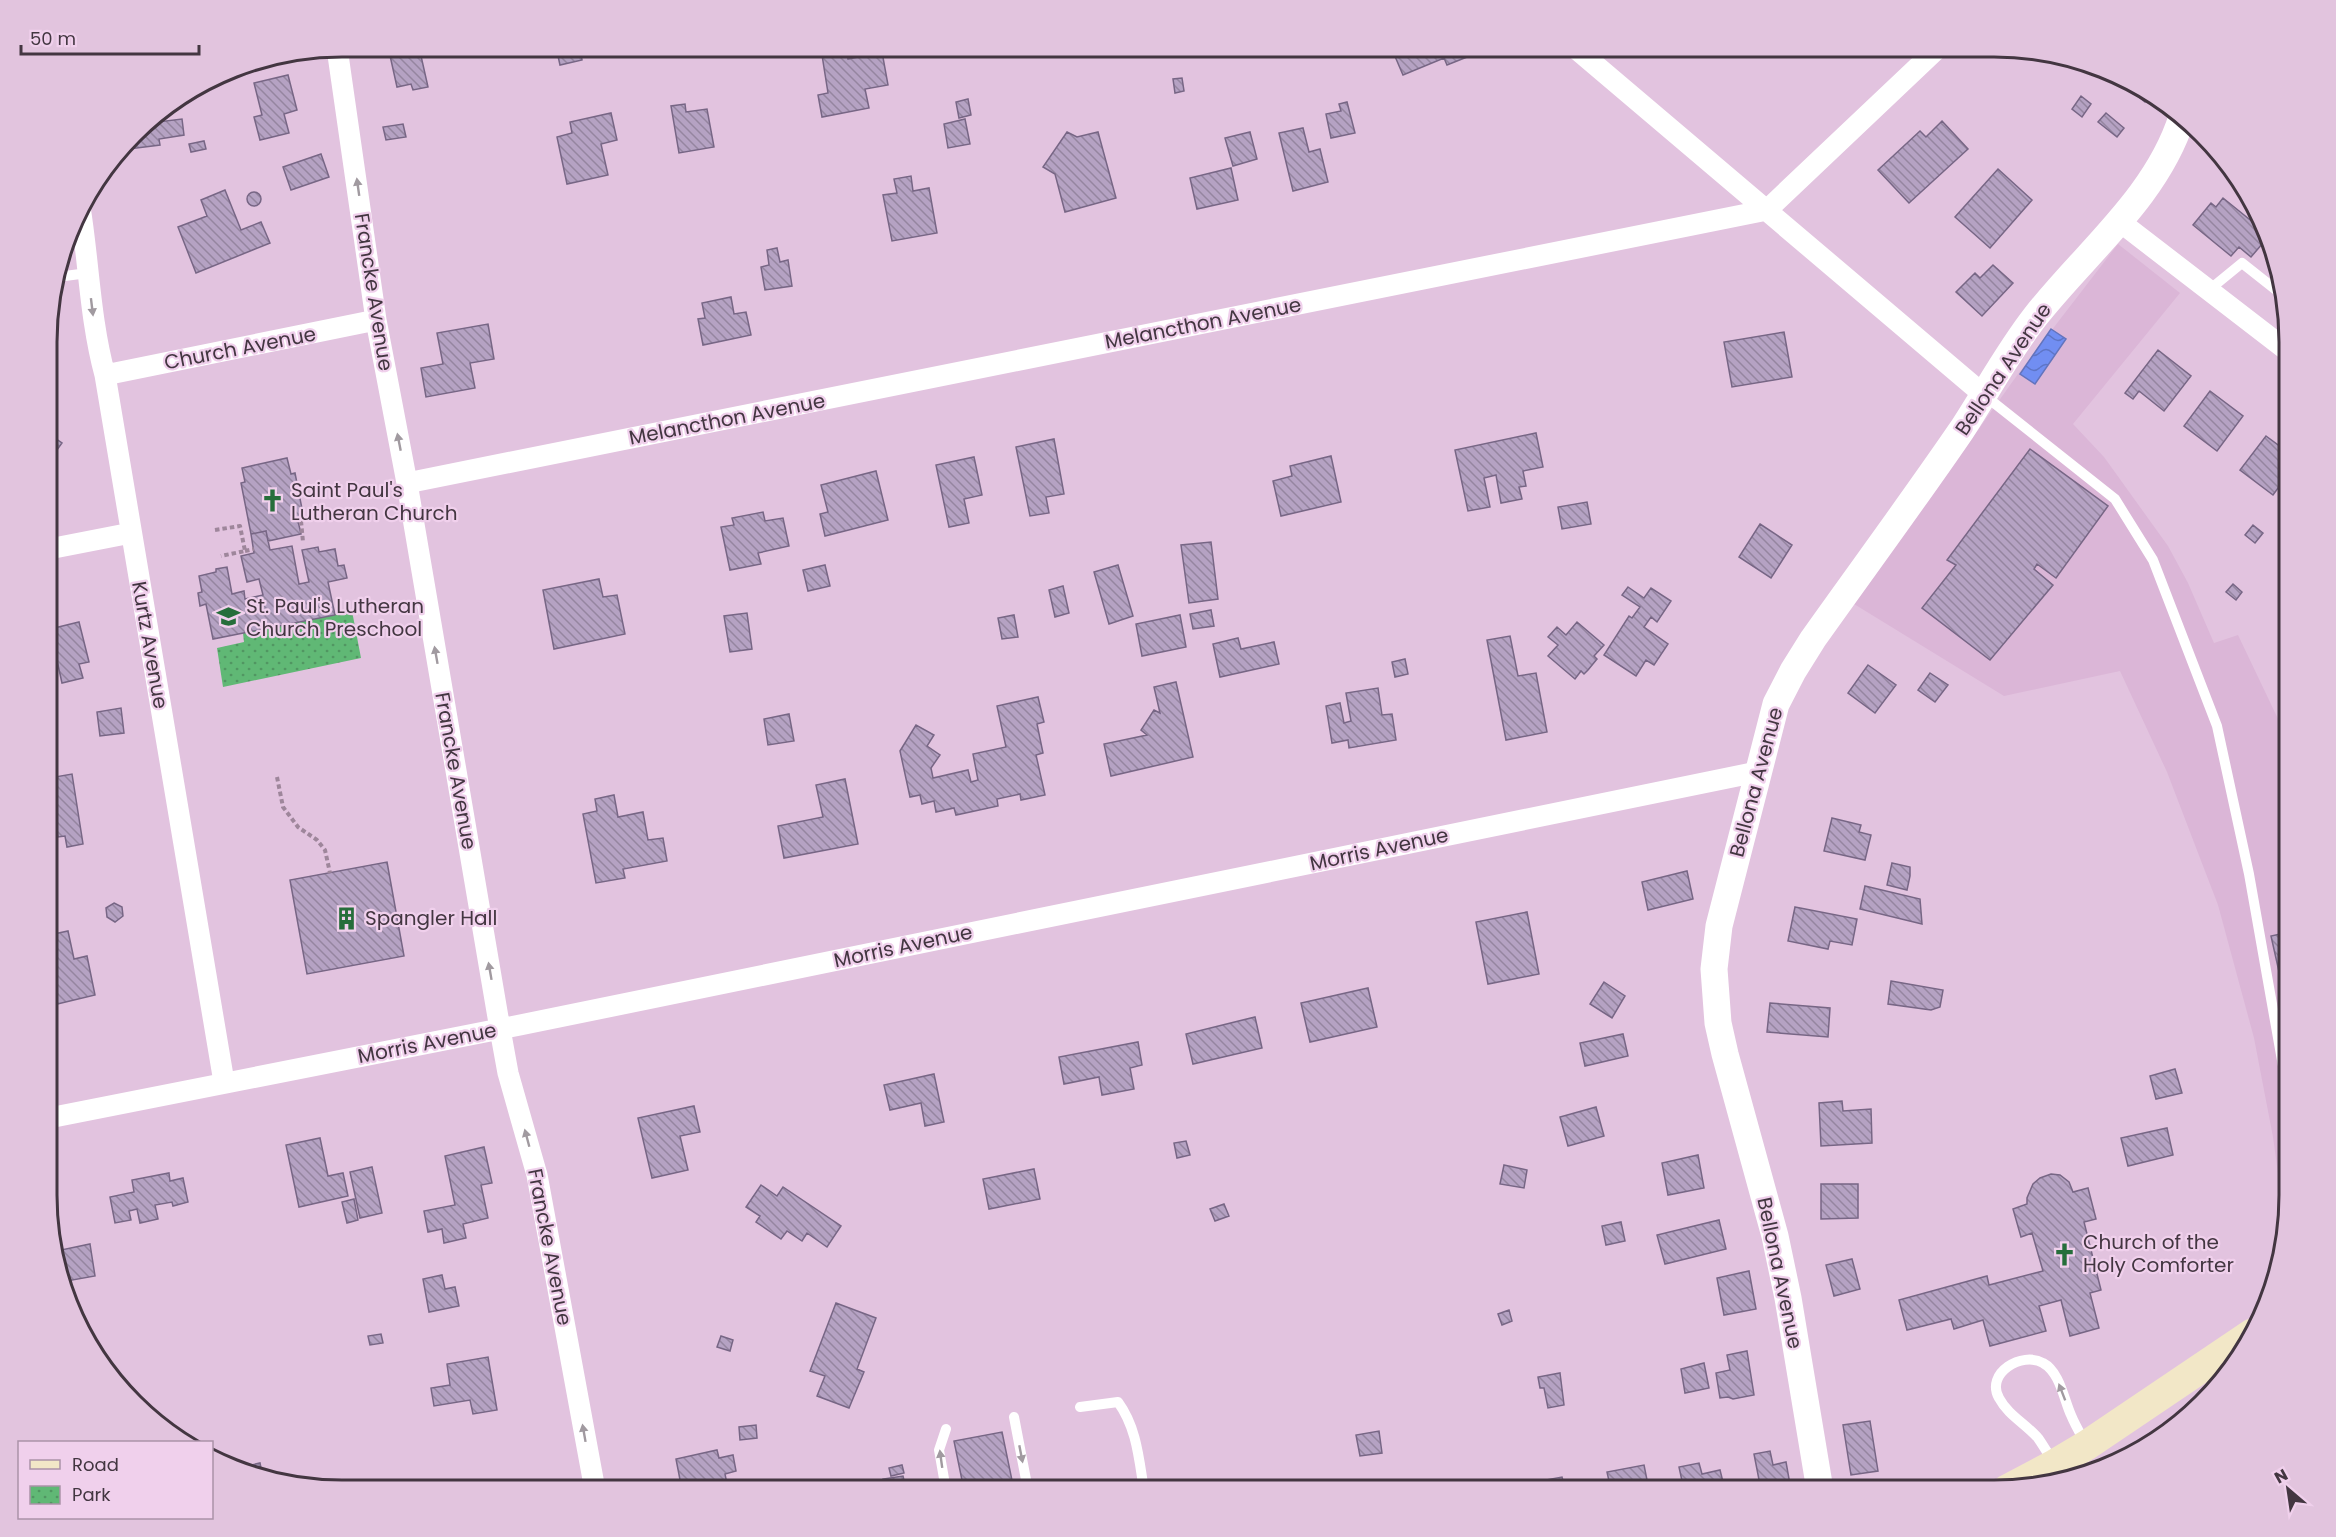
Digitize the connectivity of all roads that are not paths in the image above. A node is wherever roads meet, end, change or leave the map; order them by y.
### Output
1 (338, 57) edge
2 (1587, 57) edge
3 (1927, 57) edge
4 (2179, 125) edge
5 (1767, 210) junction
6 (2119, 221) junction
7 (83, 224) edge
8 (88, 273) junction
9 (65, 276) edge
10 (2274, 289) edge
11 (2209, 290) junction
12 (376, 320) junction
13 (2279, 345) edge
14 (105, 375) junction
15 (1984, 395) junction
16 (407, 483) junction
17 (131, 533) junction
18 (57, 547) edge
19 (1757, 772) junction
20 (500, 1029) junction
21 (2279, 1044) edge
22 (224, 1083) junction
23 (57, 1116) edge
24 (2238, 1343) edge
25 (1080, 1407) dead end
26 (1014, 1417) dead end
27 (946, 1429) dead end
28 (2086, 1444) junction
29 (2055, 1464) junction
30 (2028, 1478) edge
31 (593, 1480) edge
32 (944, 1480) edge
33 (1026, 1480) edge
34 (1142, 1480) edge
35 (1818, 1480) edge

12 -> 1 street, Francke Avenue
2 - 5 street
3 - 5 street
4 - 6 street, Bellona Avenue
5 - 15 street
5 - 16 street, Melancthon Avenue
6 - 11 street
6 - 15 street, Bellona Avenue
7 - 8 street, Kurtz Avenue
8 - 9 lane
8 -> 14 street, Kurtz Avenue
10 - 11 lane
11 - 13 street
12 - 14 street, Church Avenue
16 -> 12 street, Francke Avenue
14 - 17 street, Kurtz Avenue
15 - 19 street, Bellona Avenue
15 - 21 lane
20 -> 16 street, Francke Avenue
17 - 18 street
17 - 22 street, Kurtz Avenue
19 - 20 street, Morris Avenue
19 - 35 street, Bellona Avenue
20 - 22 street, Morris Avenue
31 -> 20 street, Francke Avenue
22 - 23 street, Morris Avenue
24 - 28 main road
25 - 34 lane
26 -> 33 lane
32 -> 27 lane
28 - 29 main road
28 -> 29 lane
29 - 30 main road

